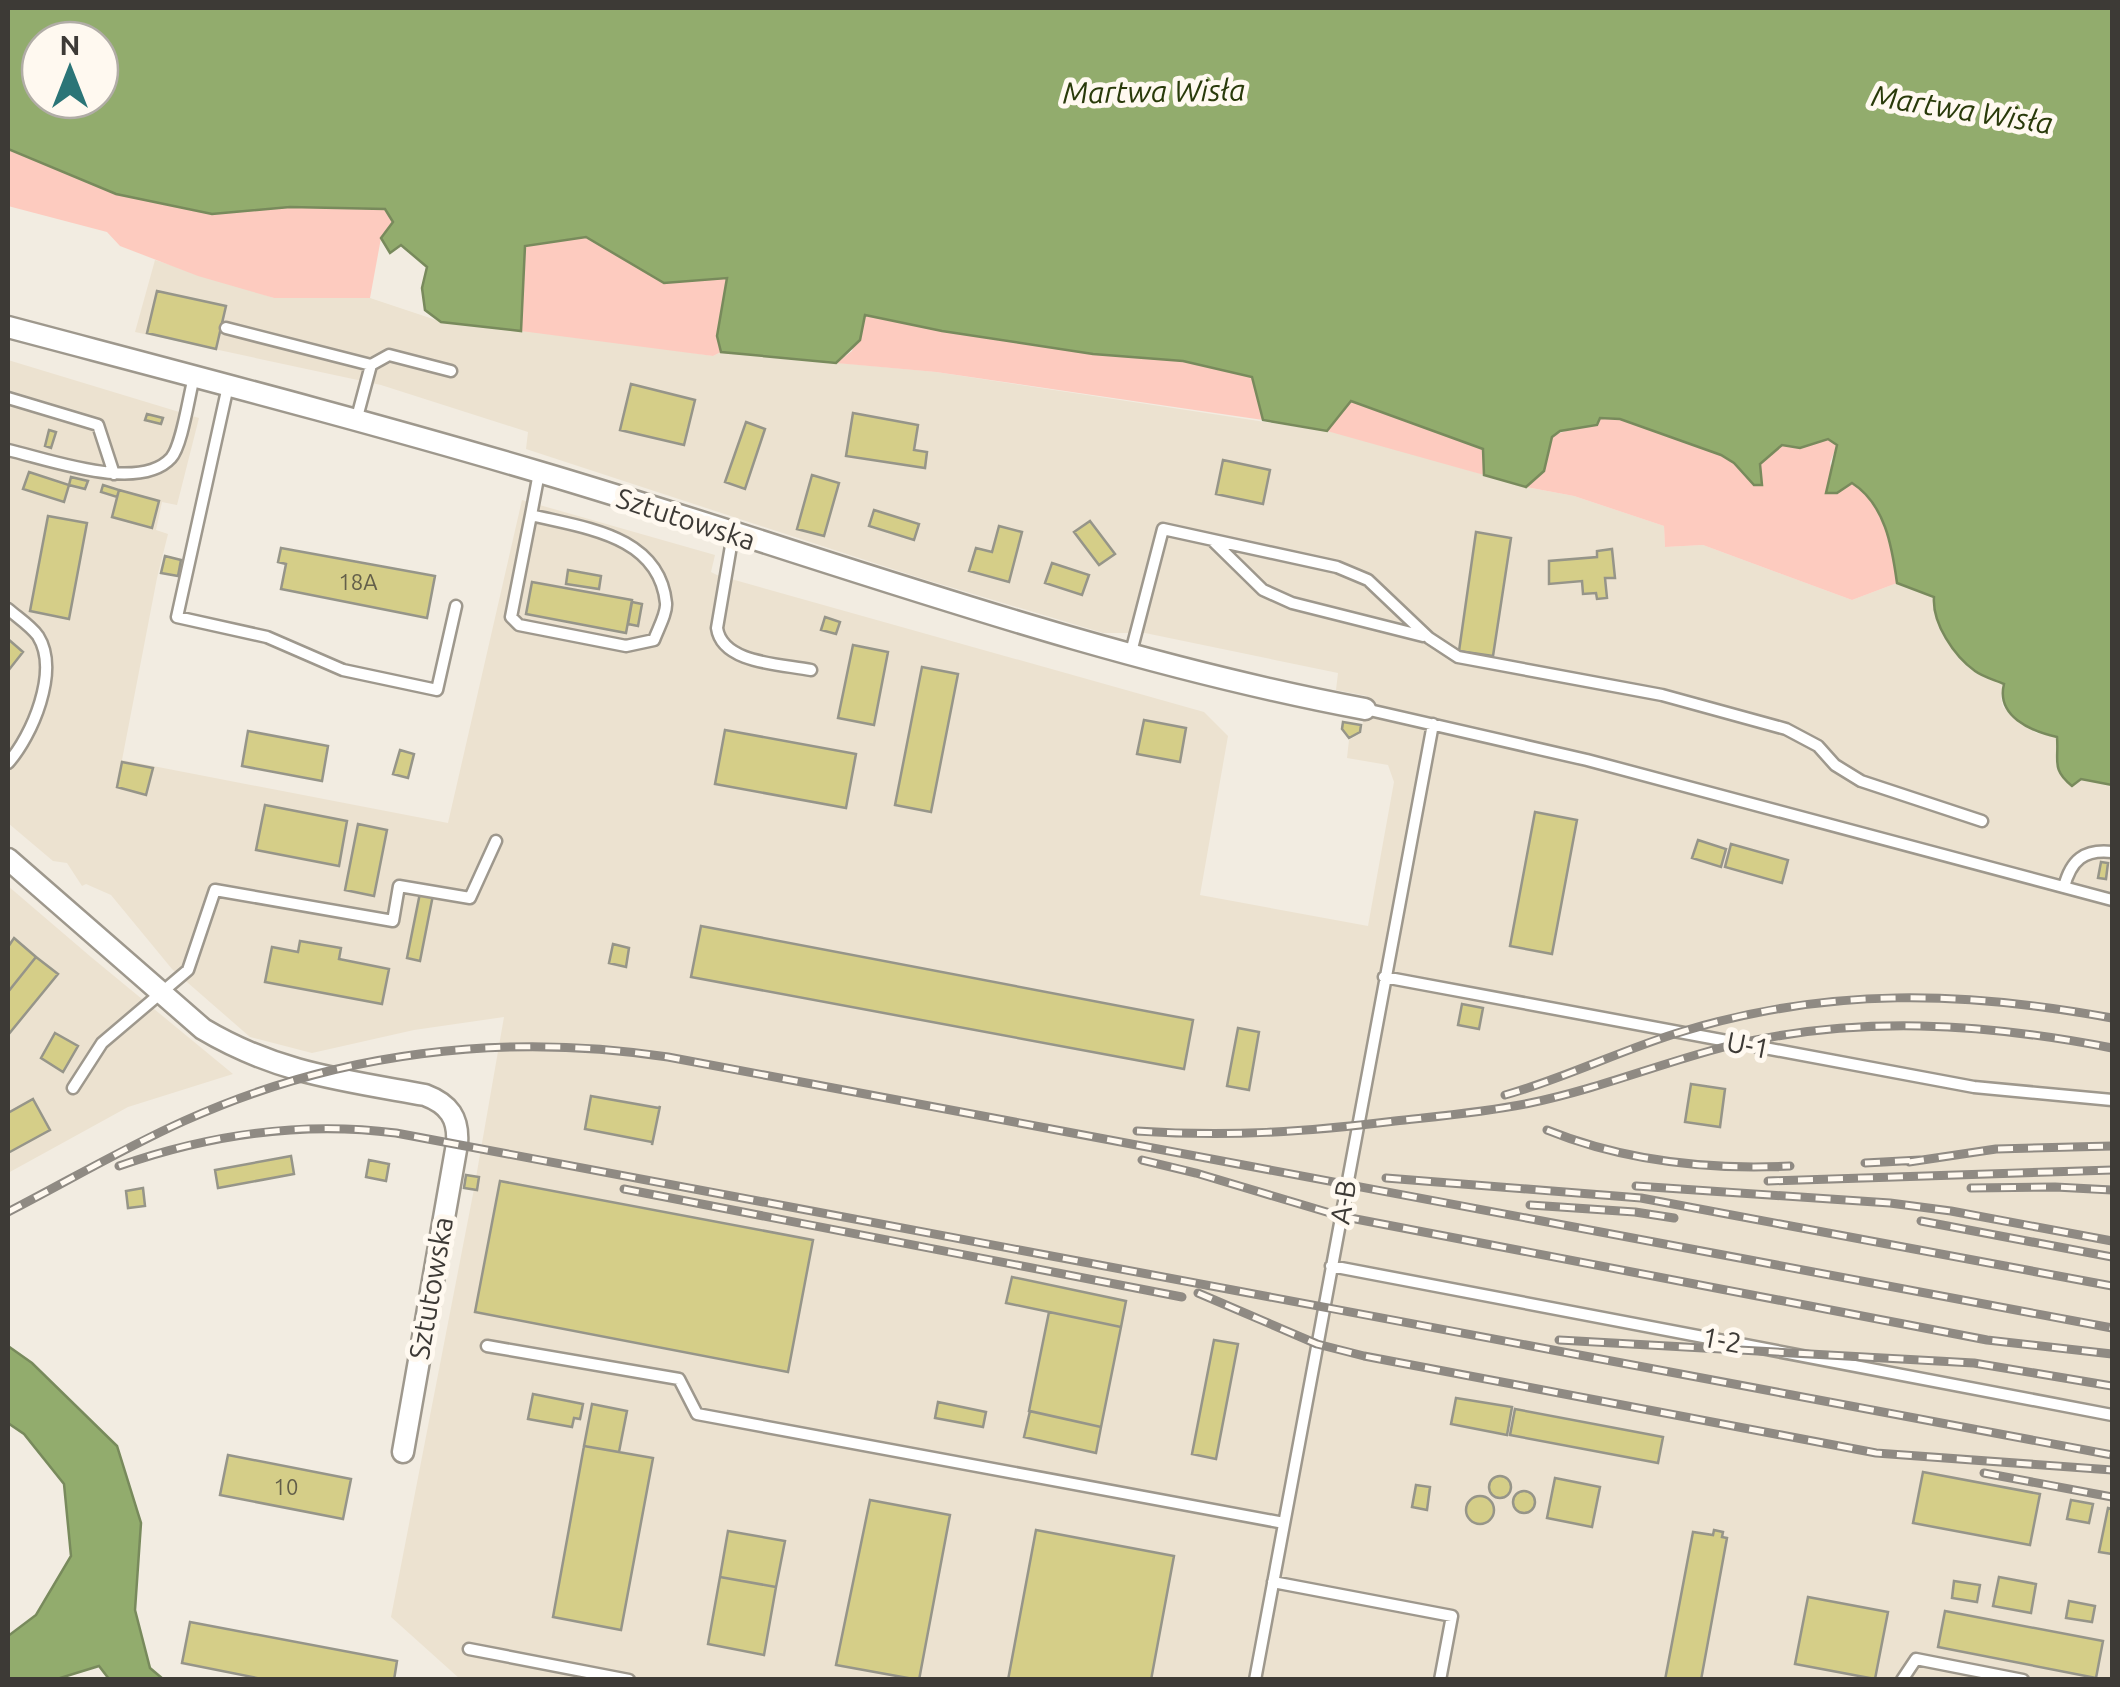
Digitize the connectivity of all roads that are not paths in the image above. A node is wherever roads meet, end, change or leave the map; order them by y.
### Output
1 (8, 327) edge
2 (226, 328) dead end
3 (370, 365) junction
4 (450, 371) dead end
5 (194, 377) junction
6 (228, 386) junction
7 (8, 398) edge
8 (356, 421) junction
9 (8, 450) edge
10 (540, 472) junction
11 (114, 474) junction
12 (531, 515) junction
13 (733, 534) junction
14 (1212, 539) junction
15 (456, 606) dead end
16 (8, 609) edge
17 (1429, 638) junction
18 (1130, 656) junction
19 (812, 670) dead end
20 (1365, 709) joint
21 (1433, 724) junction
22 (8, 764) edge
23 (1982, 821) dead end
24 (496, 841) dead end
25 (2112, 852) edge
26 (8, 858) edge
27 (2064, 887) junction
28 (2112, 900) edge
29 (1384, 977) junction
30 (164, 992) junction
31 (73, 1088) dead end
32 (2112, 1100) edge
33 (1331, 1266) junction
34 (487, 1346) dead end
35 (2112, 1415) edge
36 (402, 1452) dead end
37 (1284, 1523) junction
38 (1273, 1582) junction
39 (470, 1649) dead end
40 (630, 1680) edge
41 (1254, 1680) edge
42 (1440, 1680) edge
43 (1902, 1680) edge
44 (2023, 1680) edge

1 - 5 street, Sztutowska
2 - 3 lane
3 - 4 lane
3 - 8 lane
5 - 6 street, Sztutowska
5 - 11 lane
6 - 8 street, Sztutowska
6 - 15 lane
7 - 11 lane
8 - 10 street, Sztutowska
9 - 11 lane
10 - 12 lane
10 - 13 street, Sztutowska
12 - 12 lane
13 - 18 street, Sztutowska
13 - 19 lane
14 - 17 lane
14 - 17 lane
14 - 18 lane
16 - 22 lane
17 - 23 lane
18 - 20 street, Sztutowska
20 - 21 lane
21 - 27 lane
21 - 29 lane, A-B
24 - 30 lane
25 - 27 lane
26 - 30 street, Sztutowska
27 - 28 lane
29 - 32 lane, U-1
29 - 33 lane, A-B
30 - 31 lane
30 - 36 street, Sztutowska
33 - 35 lane, 1-2
33 - 37 lane, A-B
34 - 37 lane
37 - 38 lane, A-B
38 - 41 lane, A-B
38 - 42 lane
39 - 40 lane
43 - 44 lane

